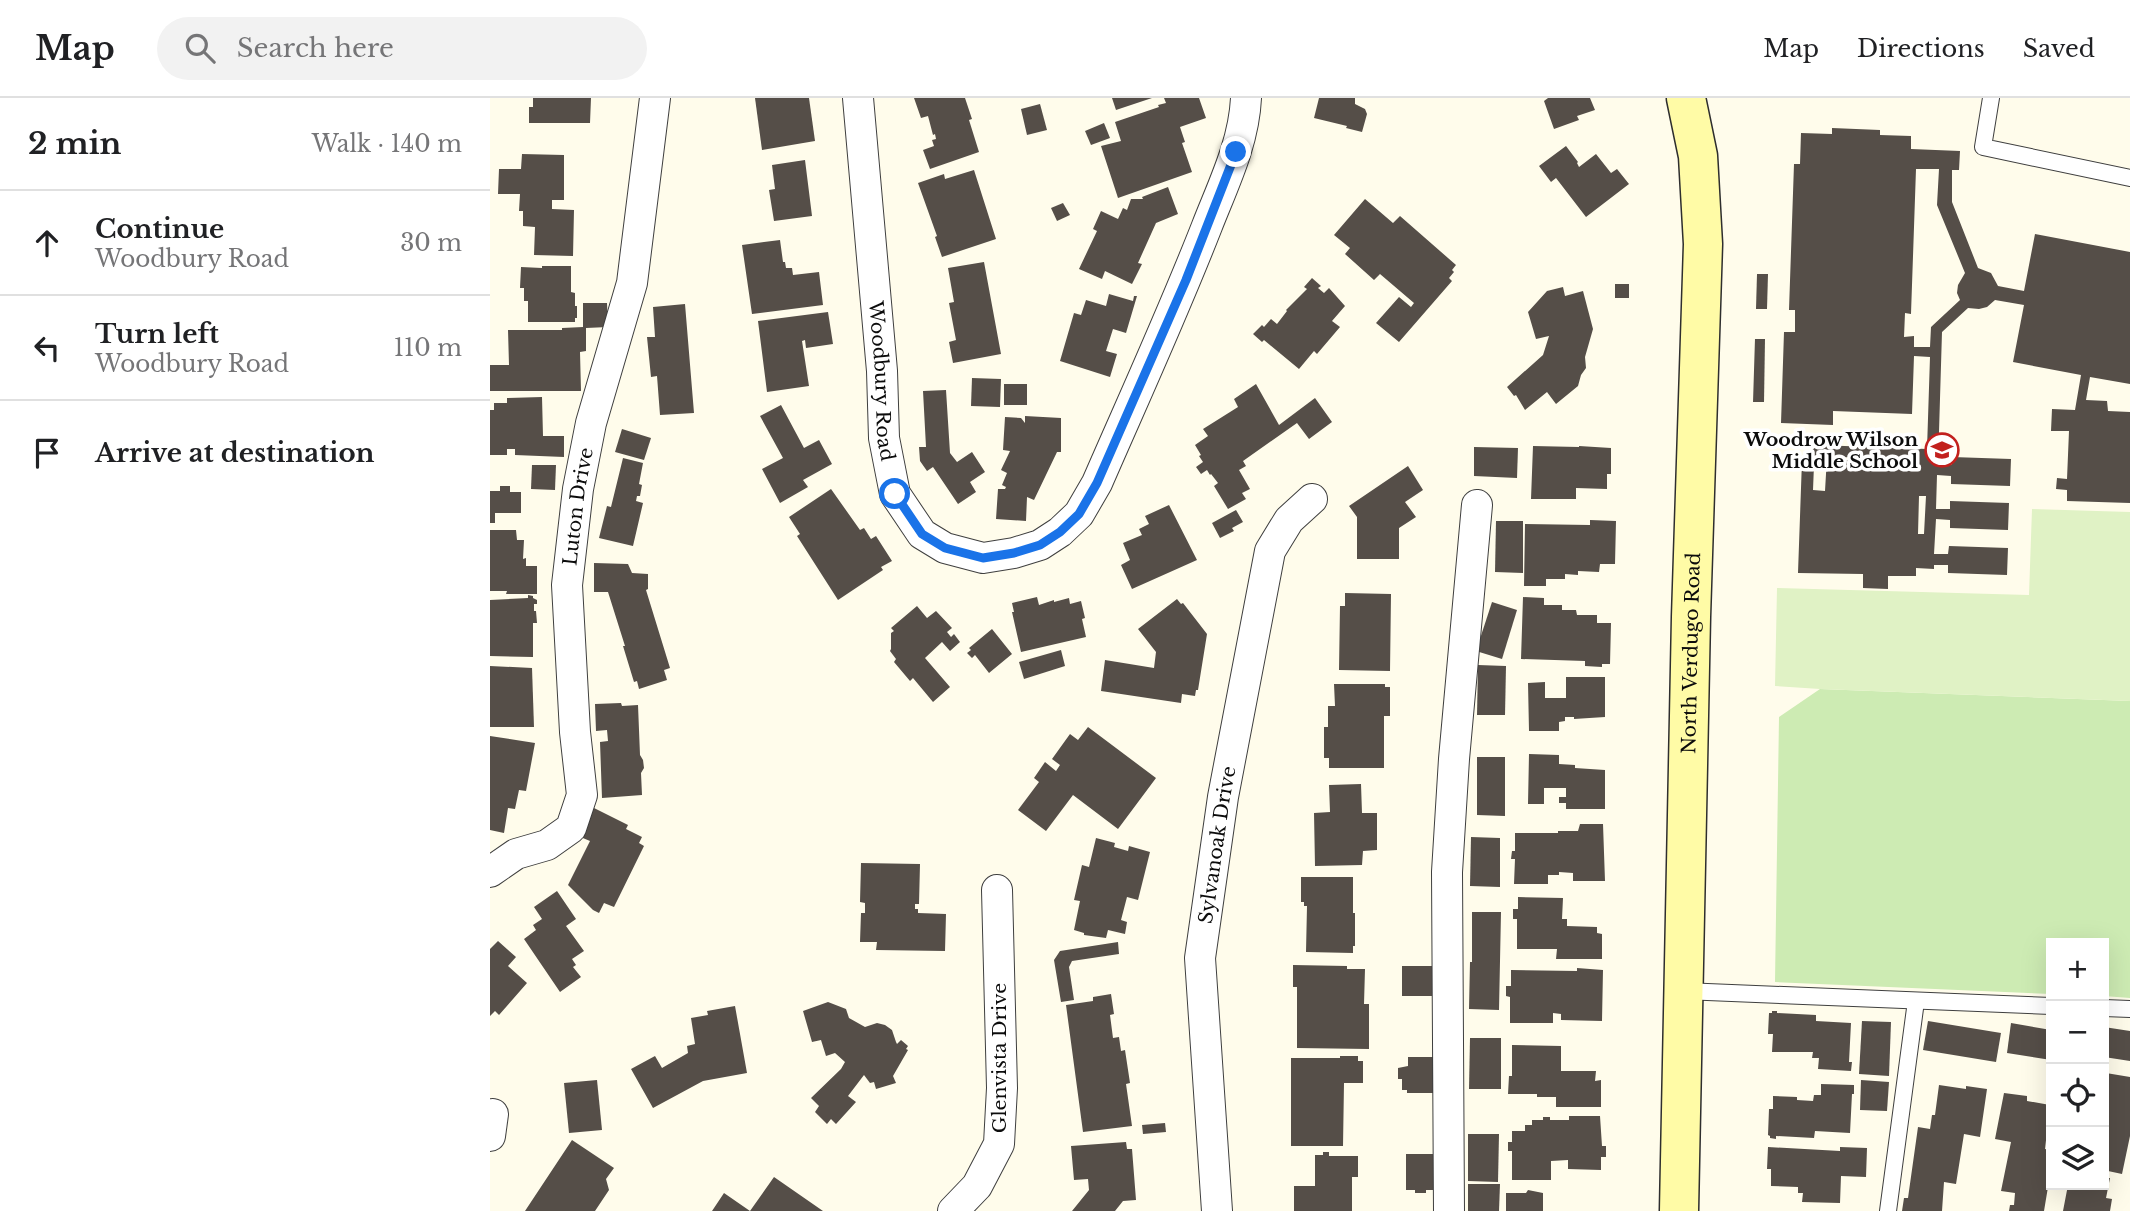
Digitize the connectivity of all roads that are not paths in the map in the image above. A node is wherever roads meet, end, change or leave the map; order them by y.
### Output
1 (655, 98) edge
2 (858, 98) edge
3 (1246, 98) edge
4 (1686, 98) edge
5 (1991, 98) edge
6 (2130, 178) edge
7 (1312, 499) dead end
8 (1477, 505) dead end
9 (490, 872) edge
10 (997, 890) dead end
11 (1682, 991) junction
12 (1916, 1001) junction
13 (2046, 1006) edge
14 (2109, 1008) edge
15 (2130, 1009) edge
16 (953, 1211) edge
17 (1217, 1211) edge
18 (1449, 1211) edge
19 (1679, 1211) edge
20 (1888, 1211) edge

1 - 9 street, Luton Drive
2 - 3 street, Woodbury Road
4 - 11 main road, North Verdugo Road
5 - 6 lane
7 - 17 street, Sylvanoak Drive
8 - 18 street
10 - 16 street, Glenvista Drive
11 - 12 lane
11 - 19 main road, North Verdugo Road
12 - 13 lane
12 - 20 lane
14 - 15 lane

